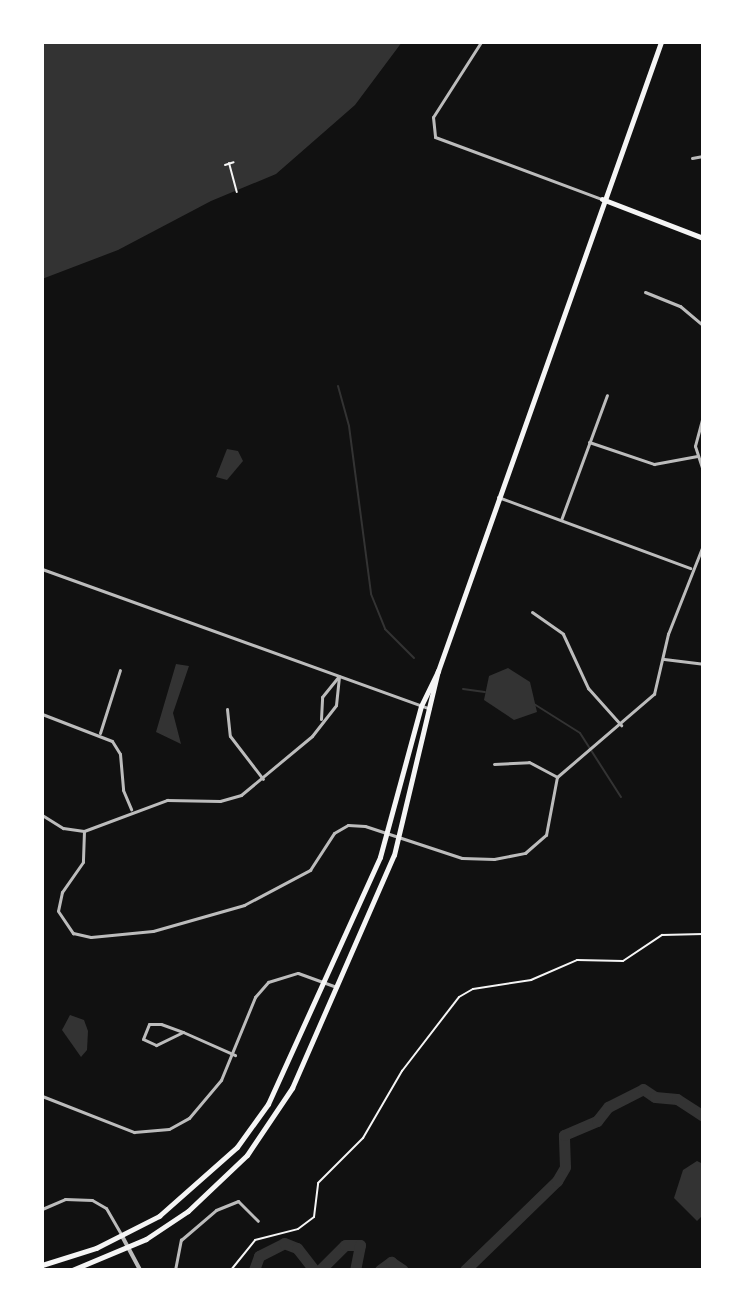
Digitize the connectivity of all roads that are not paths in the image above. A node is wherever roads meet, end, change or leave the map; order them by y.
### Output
1 (481, 42) edge
2 (661, 42) edge
3 (703, 156) edge
4 (692, 158) dead end
5 (602, 199) junction
6 (703, 238) edge
7 (645, 292) dead end
8 (703, 325) edge
9 (607, 395) dead end
10 (703, 416) edge
11 (588, 441) junction
12 (697, 456) junction
13 (703, 470) edge
14 (498, 497) junction
15 (561, 520) junction
16 (703, 545) edge
17 (691, 568) junction
18 (42, 569) edge
19 (532, 612) dead end
20 (664, 659) junction
21 (703, 664) edge
22 (120, 670) dead end
23 (438, 671) junction
24 (339, 676) junction
25 (421, 706) junction
26 (227, 709) dead end
27 (430, 709) junction
28 (42, 714) edge
29 (321, 719) junction
30 (621, 725) junction
31 (100, 733) junction
32 (494, 764) dead end
33 (557, 777) junction
34 (263, 779) junction
35 (132, 811) junction
36 (42, 815) edge
37 (84, 831) junction
38 (389, 834) junction
39 (400, 838) junction
40 (326, 982) junction
41 (337, 987) junction
42 (183, 1032) junction
43 (235, 1055) junction
44 (42, 1096) edge
45 (42, 1209) edge
46 (258, 1221) dead end
47 (122, 1236) junction
48 (128, 1247) junction
49 (42, 1265) edge
50 (72, 1270) edge
51 (140, 1270) edge
52 (175, 1270) edge

1 - 5 street
2 - 5 main road
3 - 4 street
5 - 6 main road
5 - 14 main road
7 - 8 street
9 - 11 street
10 - 12 street
11 - 12 street
11 - 15 street
12 - 13 street
14 - 15 street
14 - 23 main road
15 - 17 street
16 - 17 street
17 - 20 street
18 - 24 street
19 - 30 street
20 - 21 street
20 - 30 street
22 - 31 street
23 - 25 main road
23 - 27 main road
24 - 25 street
24 - 29 street
24 - 29 street
25 - 27 street
25 - 38 main road
26 - 34 street
27 - 39 main road
28 - 31 street
29 - 34 street
30 - 33 street
31 - 35 street
32 - 33 street
33 - 39 street
34 - 35 street
35 - 37 street
36 - 37 street
37 - 38 street
38 - 39 street
38 - 40 main road
39 - 41 main road
40 - 41 street
40 - 43 street
40 - 47 main road
41 - 48 main road
42 - 42 street
42 - 43 street
43 - 44 street
45 - 47 street
46 - 52 street
47 - 48 street
47 - 49 main road
48 - 50 main road
48 - 51 street

